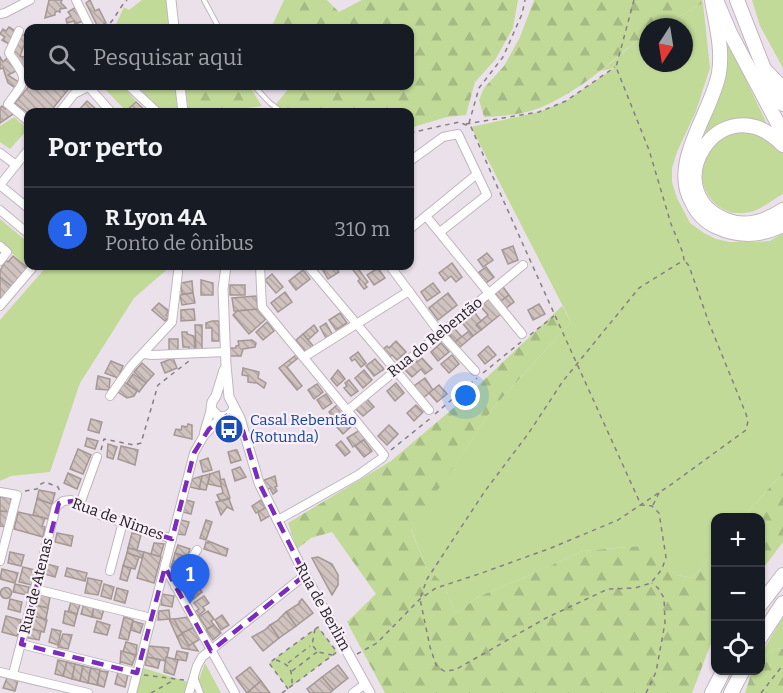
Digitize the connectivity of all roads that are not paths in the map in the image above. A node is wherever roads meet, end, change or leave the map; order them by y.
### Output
1 (30, 0) edge
2 (75, 0) edge
3 (171, 0) edge
4 (204, 0) edge
5 (714, 0) edge
6 (737, 0) edge
7 (0, 14) edge
8 (88, 24) edge
9 (174, 24) edge
10 (217, 24) edge
11 (19, 31) dead end
12 (764, 69) junction
13 (24, 76) edge
14 (24, 84) edge
15 (783, 89) edge
16 (82, 90) edge
17 (92, 90) edge
18 (133, 90) edge
19 (180, 90) edge
20 (258, 90) edge
21 (783, 104) edge
22 (65, 108) edge
23 (108, 108) edge
24 (153, 108) edge
25 (183, 108) edge
26 (277, 108) edge
27 (24, 118) edge
28 (783, 133) edge
29 (783, 145) edge
30 (0, 153) edge
31 (24, 158) edge
32 (414, 158) edge
33 (16, 165) junction
34 (477, 174) junction
35 (0, 185) edge
36 (24, 205) edge
37 (0, 210) edge
38 (783, 210) edge
39 (426, 216) junction
40 (783, 225) edge
41 (414, 226) edge
42 (24, 229) edge
43 (440, 232) junction
44 (0, 246) edge
45 (0, 261) edge
46 (523, 265) dead end
47 (31, 270) edge
48 (226, 270) edge
49 (262, 270) edge
50 (311, 270) edge
51 (393, 270) edge
52 (178, 272) dead end
53 (409, 291) junction
54 (489, 293) junction
55 (0, 306) edge
56 (357, 324) junction
57 (440, 333) junction
58 (525, 337) road end
59 (226, 352) junction
60 (144, 354) junction
61 (304, 357) junction
62 (226, 365) junction
63 (396, 370) junction
64 (475, 371) dead end
65 (110, 396) dead end
66 (216, 396) junction
67 (229, 397) junction
68 (211, 409) junction
69 (348, 410) junction
70 (429, 410) dead end
71 (228, 413) junction
72 (243, 431) junction
73 (202, 437) junction
74 (97, 457) road end
75 (0, 492) edge
76 (63, 501) joint
77 (80, 504) junction
78 (278, 520) junction
79 (123, 522) junction
80 (172, 538) junction
81 (197, 550) dead end
82 (0, 561) edge
83 (165, 567) junction
84 (110, 571) dead end
85 (305, 575) junction
86 (783, 575) edge
87 (175, 586) junction
88 (35, 589) junction
89 (765, 598) edge
90 (783, 603) edge
91 (151, 618) junction
92 (765, 630) edge
93 (21, 644) junction
94 (211, 651) junction
95 (0, 672) edge
96 (13, 674) junction
97 (139, 674) junction
98 (721, 675) edge
99 (740, 675) edge
100 (191, 678) junction
101 (49, 684) junction
102 (365, 684) junction
103 (46, 693) edge
104 (88, 693) edge
105 (132, 693) edge
106 (189, 693) edge
107 (200, 693) edge
108 (235, 693) edge
109 (353, 693) edge
110 (370, 693) edge
111 (712, 693) edge
112 (731, 693) edge

1 - 7 street
2 - 8 street
3 - 9 street
4 - 10 lane
5 - 28 highway
5 - 40 highway
6 - 12 highway
11 - 13 street
12 - 15 highway
12 - 21 highway
14 - 27 street
16 - 22 street
17 - 23 street
18 - 24 street
19 - 25 street
20 - 26 lane
29 - 38 highway
30 - 33 street
31 - 33 street
32 - 34 street
33 - 35 street
34 - 39 street
34 - 43 street
35 - 36 street
37 - 42 street
39 - 41 street
39 - 43 street
43 - 54 street
44 - 45 street
46 - 54 street, Rua do Rebentão
47 - 55 street
48 - 59 street
49 - 61 street
50 - 56 street
51 - 53 street
52 - 60 street
53 - 56 street
53 - 57 street
54 - 57 street, Rua do Rebentão
54 - 58 street
56 - 61 street
56 - 63 street
57 - 63 street, Rua do Rebentão
57 - 64 street
59 - 60 street
59 - 62 street
60 - 65 street
61 - 69 street
62 - 66 street
62 - 67 street
63 - 69 street, Rua do Rebentão
63 - 70 street
66 - 67 street
66 - 68 street
67 - 71 street
68 - 71 street
68 - 73 street
69 - 78 street
71 - 72 street
71 - 73 street
72 - 73 lane
72 - 78 street, Rua de Berlim
73 - 80 street
74 - 77 street
75 - 82 street
76 - 77 street, Rua de Nimes
76 - 88 street, Rua de Atenas
77 - 79 street, Rua de Nimes
78 - 85 street, Rua de Berlim
79 - 80 street, Rua de Nimes
79 - 84 street
80 - 83 street
81 - 87 street
83 - 87 street
83 - 91 street
85 - 94 street
85 - 102 street, Rua de Berlim
86 - 89 highway
87 - 94 street
88 - 91 street
88 - 93 street, Rua de Atenas
90 - 92 highway
91 - 97 street
93 - 96 street, Rua de Atenas
93 - 97 street
94 - 100 street
94 - 108 street
95 - 96 street
96 - 101 street
97 - 105 street
98 - 111 highway
99 - 112 highway
100 - 106 street
100 - 107 street
101 - 103 street
101 - 104 street
102 - 109 street
102 - 110 street, Rua de Berlim

